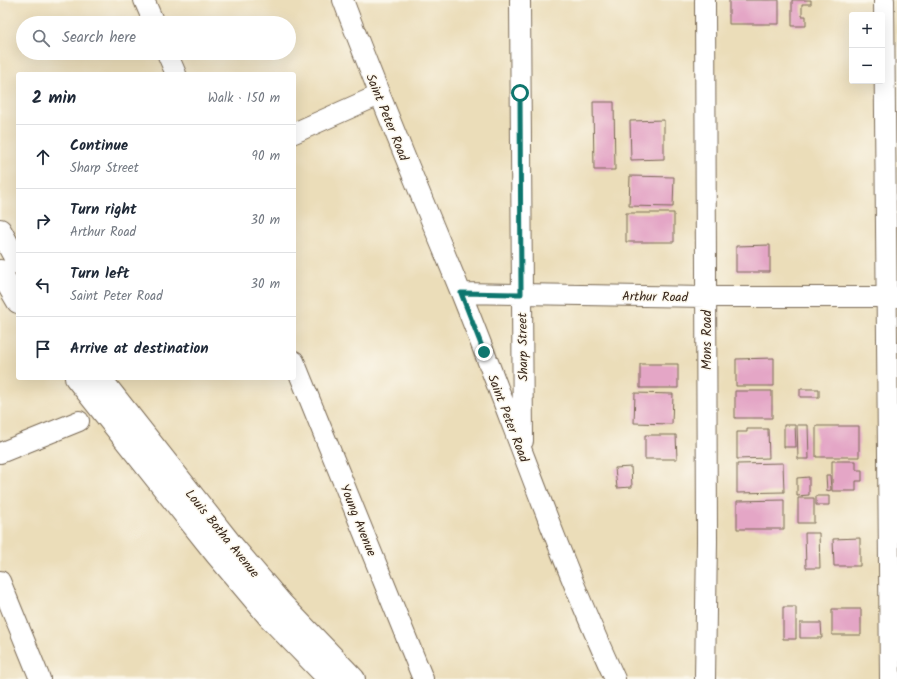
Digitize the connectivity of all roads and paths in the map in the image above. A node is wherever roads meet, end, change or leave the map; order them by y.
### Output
1 (144, 0) edge
2 (343, 0) edge
3 (520, 0) edge
4 (704, 0) edge
5 (884, 0) edge
6 (151, 16) edge
7 (170, 60) edge
8 (175, 72) edge
9 (379, 95) junction
10 (296, 132) edge
11 (0, 230) edge
12 (16, 254) edge
13 (0, 271) edge
14 (461, 293) junction
15 (521, 294) junction
16 (706, 297) junction
17 (892, 297) edge
18 (16, 299) edge
19 (296, 366) edge
20 (78, 380) edge
21 (102, 380) edge
22 (79, 421) dead end
23 (0, 454) edge
24 (523, 455) junction
25 (0, 581) edge
26 (40, 679) edge
27 (329, 679) edge
28 (354, 679) edge
29 (423, 679) edge
30 (615, 679) edge
31 (705, 679) edge
32 (890, 679) edge

1 - 6 street
2 - 9 street, Saint Peter Road
3 - 15 street, Sharp Street
4 - 16 street, Mons Road
5 - 17 street
7 - 8 street
9 - 10 street
9 - 14 street, Saint Peter Road
11 - 12 main road
13 - 18 main road
14 - 15 street, Arthur Road
14 - 24 street, Saint Peter Road
15 - 16 street, Arthur Road
15 - 24 street, Sharp Street
16 - 17 street, Arthur Road
16 - 31 street, Mons Road
17 - 32 street
19 - 29 street, Young Avenue
20 - 27 main road, Louis Botha Avenue
21 - 28 main road, Louis Botha Avenue
22 - 23 street
24 - 30 street, Saint Peter Road
25 - 26 street

